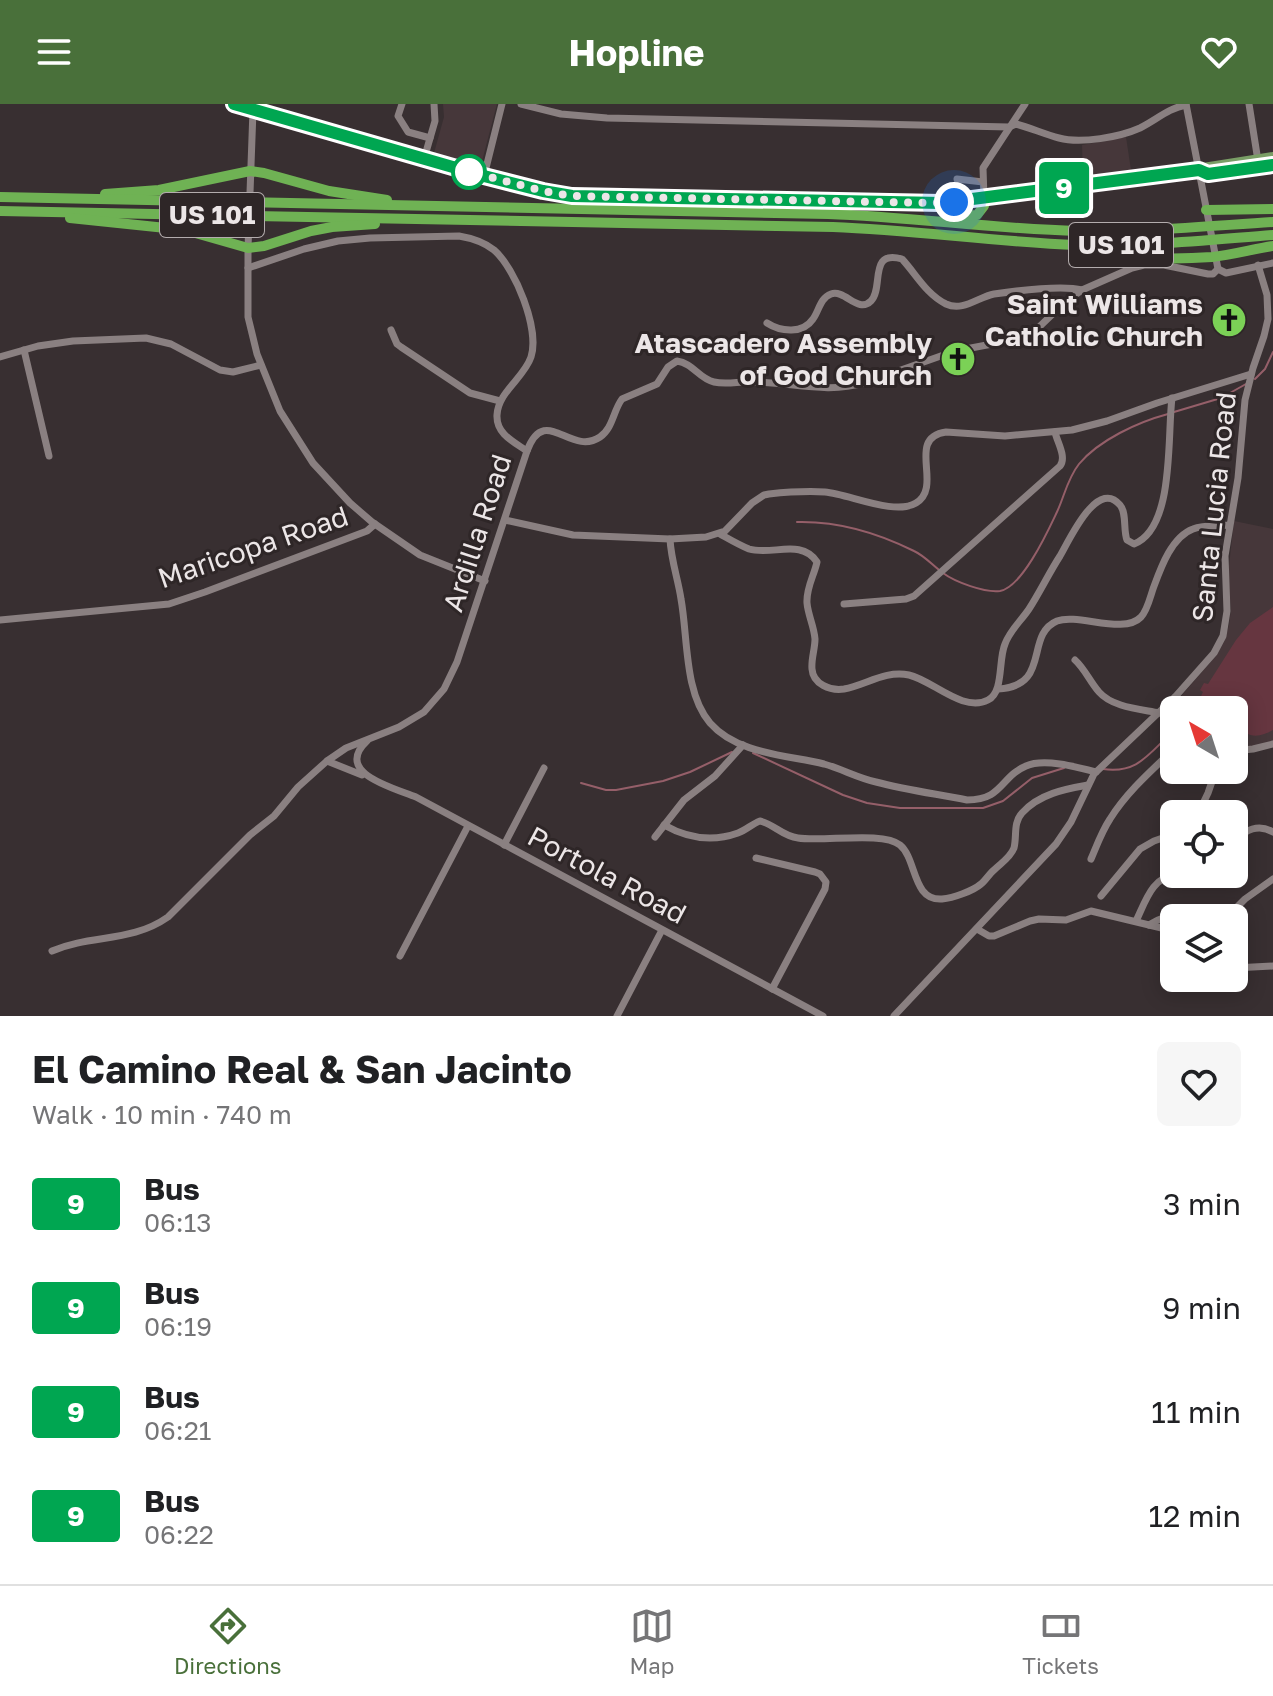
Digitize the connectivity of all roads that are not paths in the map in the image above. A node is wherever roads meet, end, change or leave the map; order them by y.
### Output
1 (233, 104) edge
2 (402, 104) edge
3 (434, 104) edge
4 (502, 104) edge
5 (521, 104) edge
6 (1025, 104) edge
7 (1186, 104) edge
8 (1249, 104) edge
9 (251, 109) junction
10 (1009, 127) junction
11 (430, 138) junction
12 (1273, 156) edge
13 (424, 159) junction
14 (1258, 163) junction
15 (1273, 165) edge
16 (1199, 170) junction
17 (250, 171) junction
18 (484, 176) junction
19 (957, 179) dead end
20 (983, 182) junction
21 (0, 197) edge
22 (984, 198) junction
23 (58, 199) junction
24 (432, 206) junction
25 (1273, 209) edge
26 (1206, 210) junction
27 (0, 211) edge
28 (28, 212) junction
29 (424, 219) junction
30 (927, 219) junction
31 (1273, 222) edge
32 (1273, 235) edge
33 (1045, 243) junction
34 (1273, 246) edge
35 (248, 248) junction
36 (1214, 256) junction
37 (1273, 263) edge
38 (1258, 265) junction
39 (248, 268) junction
40 (1218, 269) junction
41 (1082, 290) junction
42 (767, 323) dead end
43 (391, 330) dead end
44 (24, 350) junction
45 (0, 357) edge
46 (261, 365) junction
47 (1251, 374) junction
48 (1172, 398) junction
49 (500, 401) junction
50 (1055, 432) junction
51 (527, 451) junction
52 (49, 456) dead end
53 (505, 520) junction
54 (375, 524) junction
55 (1229, 525) junction
56 (720, 534) junction
57 (670, 539) junction
58 (485, 581) junction
59 (844, 604) dead end
60 (0, 620) edge
61 (1075, 660) dead end
62 (998, 689) junction
63 (1176, 696) edge
64 (1159, 713) joint
65 (369, 740) junction
66 (1273, 744) edge
67 (743, 745) junction
68 (1248, 750) edge
69 (327, 761) junction
70 (1160, 762) edge
71 (544, 768) dead end
72 (1096, 772) junction
73 (368, 777) junction
74 (1088, 785) junction
75 (664, 825) junction
76 (468, 826) junction
77 (1248, 831) edge
78 (1273, 832) edge
79 (655, 837) dead end
80 (1160, 839) edge
81 (504, 845) junction
82 (756, 858) dead end
83 (1091, 859) dead end
84 (1273, 879) edge
85 (1160, 881) edge
86 (1101, 896) dead end
87 (1240, 904) edge
88 (1160, 920) edge
89 (1136, 921) junction
90 (1149, 925) junction
91 (1160, 928) edge
92 (977, 929) junction
93 (662, 930) junction
94 (52, 951) dead end
95 (400, 956) dead end
96 (1273, 966) edge
97 (1248, 967) edge
98 (772, 989) junction
99 (617, 1016) edge
100 (823, 1016) edge
101 (894, 1016) edge

1 - 9 main road
2 - 11 street
3 - 11 street
4 - 18 street
5 - 10 street
6 - 10 street
7 - 10 street
7 - 16 street
8 - 14 street
9 - 13 main road
9 - 17 street
10 - 20 street
11 - 13 street
12 - 14 main road
13 - 18 main road
14 - 15 main road
14 - 16 main road
16 - 22 main road
16 - 26 street
17 - 23 highway
17 - 24 highway
17 - 35 street
18 - 22 main road
19 - 20 street
20 - 22 street
21 - 23 highway, US 101
22 - 30 highway
23 - 24 highway, US 101
24 - 30 highway, US 101
25 - 26 highway
26 - 36 street
27 - 28 highway, US 101
28 - 29 highway, US 101
28 - 35 highway
29 - 33 highway, US 101
29 - 35 highway
30 - 31 highway, US 101
32 - 33 highway, US 101
33 - 36 highway
34 - 36 highway
35 - 39 street
36 - 40 street
37 - 38 street, Ardilla Road
38 - 40 street, Ardilla Road
38 - 47 street, Santa Lucia Road
39 - 46 street
39 - 49 street
40 - 41 street, Ardilla Road
41 - 42 street
41 - 51 street, Ardilla Road
43 - 49 street
44 - 45 street
44 - 46 street
44 - 52 street
46 - 54 street
47 - 48 street
47 - 55 street, Santa Lucia Road
48 - 50 street
48 - 62 street
49 - 51 street
50 - 56 street
50 - 59 street
51 - 53 street, Ardilla Road
53 - 57 street
53 - 58 street, Ardilla Road
54 - 58 street
54 - 60 street, Maricopa Road
55 - 62 street
55 - 63 street, Santa Lucia Road
56 - 57 street
56 - 62 street
57 - 67 street
58 - 65 street, Ardilla Road
61 - 64 street
64 - 72 street, Santa Lucia Road
65 - 69 street, Ardilla Road
65 - 73 street
66 - 68 street
67 - 72 street
67 - 75 street
69 - 73 street, Portola Road
69 - 94 street, Ardilla Road
70 - 83 street
71 - 81 street
72 - 74 street, Santa Lucia Road
73 - 76 street, Portola Road
74 - 75 street
74 - 92 street, Santa Lucia Road
75 - 79 street
76 - 81 street, Portola Road
76 - 95 street
77 - 78 street
80 - 86 street
81 - 93 street, Portola Road
82 - 98 street
84 - 87 street
85 - 89 street
88 - 90 street
89 - 90 street
89 - 92 street
90 - 91 street
92 - 101 street, Santa Lucia Road
93 - 98 street, Portola Road
93 - 99 street
96 - 97 street
98 - 100 street, Portola Road

